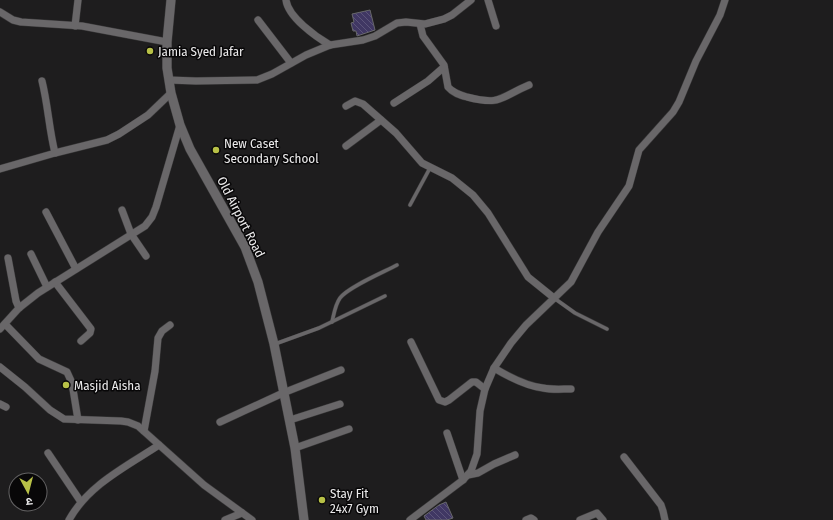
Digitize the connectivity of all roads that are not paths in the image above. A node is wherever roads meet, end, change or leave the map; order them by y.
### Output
1 (78, 0) edge
2 (171, 0) edge
3 (286, 0) edge
4 (471, 0) edge
5 (488, 0) edge
6 (725, 0) edge
7 (0, 12) edge
8 (258, 20) dead end
9 (420, 24) junction
10 (75, 26) junction
11 (496, 26) dead end
12 (167, 42) junction
13 (330, 45) junction
14 (291, 63) junction
15 (444, 67) junction
16 (169, 80) junction
17 (42, 81) dead end
18 (529, 85) dead end
19 (171, 93) junction
20 (394, 102) dead end
21 (346, 106) dead end
22 (381, 120) junction
23 (180, 125) junction
24 (346, 146) dead end
25 (55, 153) junction
26 (430, 168) junction
27 (0, 169) edge
28 (410, 205) dead end
29 (122, 210) dead end
30 (46, 212) dead end
31 (131, 234) junction
32 (31, 254) dead end
33 (146, 256) dead end
34 (8, 258) dead end
35 (397, 265) dead end
36 (76, 269) junction
37 (55, 282) junction
38 (47, 287) junction
39 (385, 296) dead end
40 (554, 298) junction
41 (19, 308) junction
42 (332, 322) junction
43 (170, 325) dead end
44 (2, 327) edge
45 (607, 329) dead end
46 (81, 341) dead end
47 (411, 342) dead end
48 (274, 344) junction
49 (0, 367) edge
50 (494, 368) junction
51 (341, 370) dead end
52 (485, 389) junction
53 (571, 389) dead end
54 (283, 393) junction
55 (340, 404) dead end
56 (78, 420) junction
57 (290, 420) junction
58 (220, 422) dead end
59 (350, 429) dead end
60 (144, 431) junction
61 (447, 433) dead end
62 (159, 446) junction
63 (296, 448) junction
64 (48, 453) dead end
65 (515, 455) dead end
66 (624, 457) dead end
67 (465, 478) junction
68 (81, 502) junction
69 (242, 513) junction
70 (413, 519) edge
71 (69, 520) edge
72 (224, 520) edge
73 (252, 520) edge
74 (304, 520) edge
75 (526, 520) edge
76 (534, 520) edge
77 (580, 520) edge
78 (603, 520) edge
79 (664, 520) edge

1 - 10 street
2 - 12 main road, Old Airport Road
3 - 13 street
4 - 9 street
5 - 11 street
6 - 40 street
7 - 10 street
8 - 14 street
9 - 13 street
9 - 15 street
10 - 12 street
12 - 16 main road, Old Airport Road
13 - 14 street
14 - 16 street
15 - 18 street
15 - 20 street
16 - 19 main road, Old Airport Road
17 - 25 street
19 - 23 main road, Old Airport Road
19 - 25 street
21 - 22 street
22 - 24 street
22 - 26 street
23 - 31 street
23 - 48 main road, Old Airport Road
25 - 27 street
26 - 28 lane
26 - 40 street
29 - 31 street
30 - 36 street
31 - 33 street
31 - 36 street
32 - 38 street
34 - 41 street
35 - 42 lane
36 - 37 street
37 - 38 street
37 - 46 street
38 - 41 street
39 - 42 lane
40 - 45 lane
40 - 50 street
41 - 44 street
42 - 48 lane
43 - 60 street
44 - 56 street
47 - 52 street
48 - 54 main road, Old Airport Road
49 - 56 street
50 - 52 street
50 - 53 street
51 - 54 street
52 - 67 street
54 - 57 main road, Old Airport Road
54 - 58 street
55 - 57 street
56 - 60 street
57 - 63 main road, Old Airport Road
59 - 63 street
60 - 62 street
61 - 67 street
62 - 68 street
62 - 69 street
63 - 74 main road, Old Airport Road
64 - 68 street
65 - 67 street
66 - 79 street
67 - 70 street
68 - 71 street
69 - 72 street
69 - 73 street
75 - 76 street
77 - 78 street

